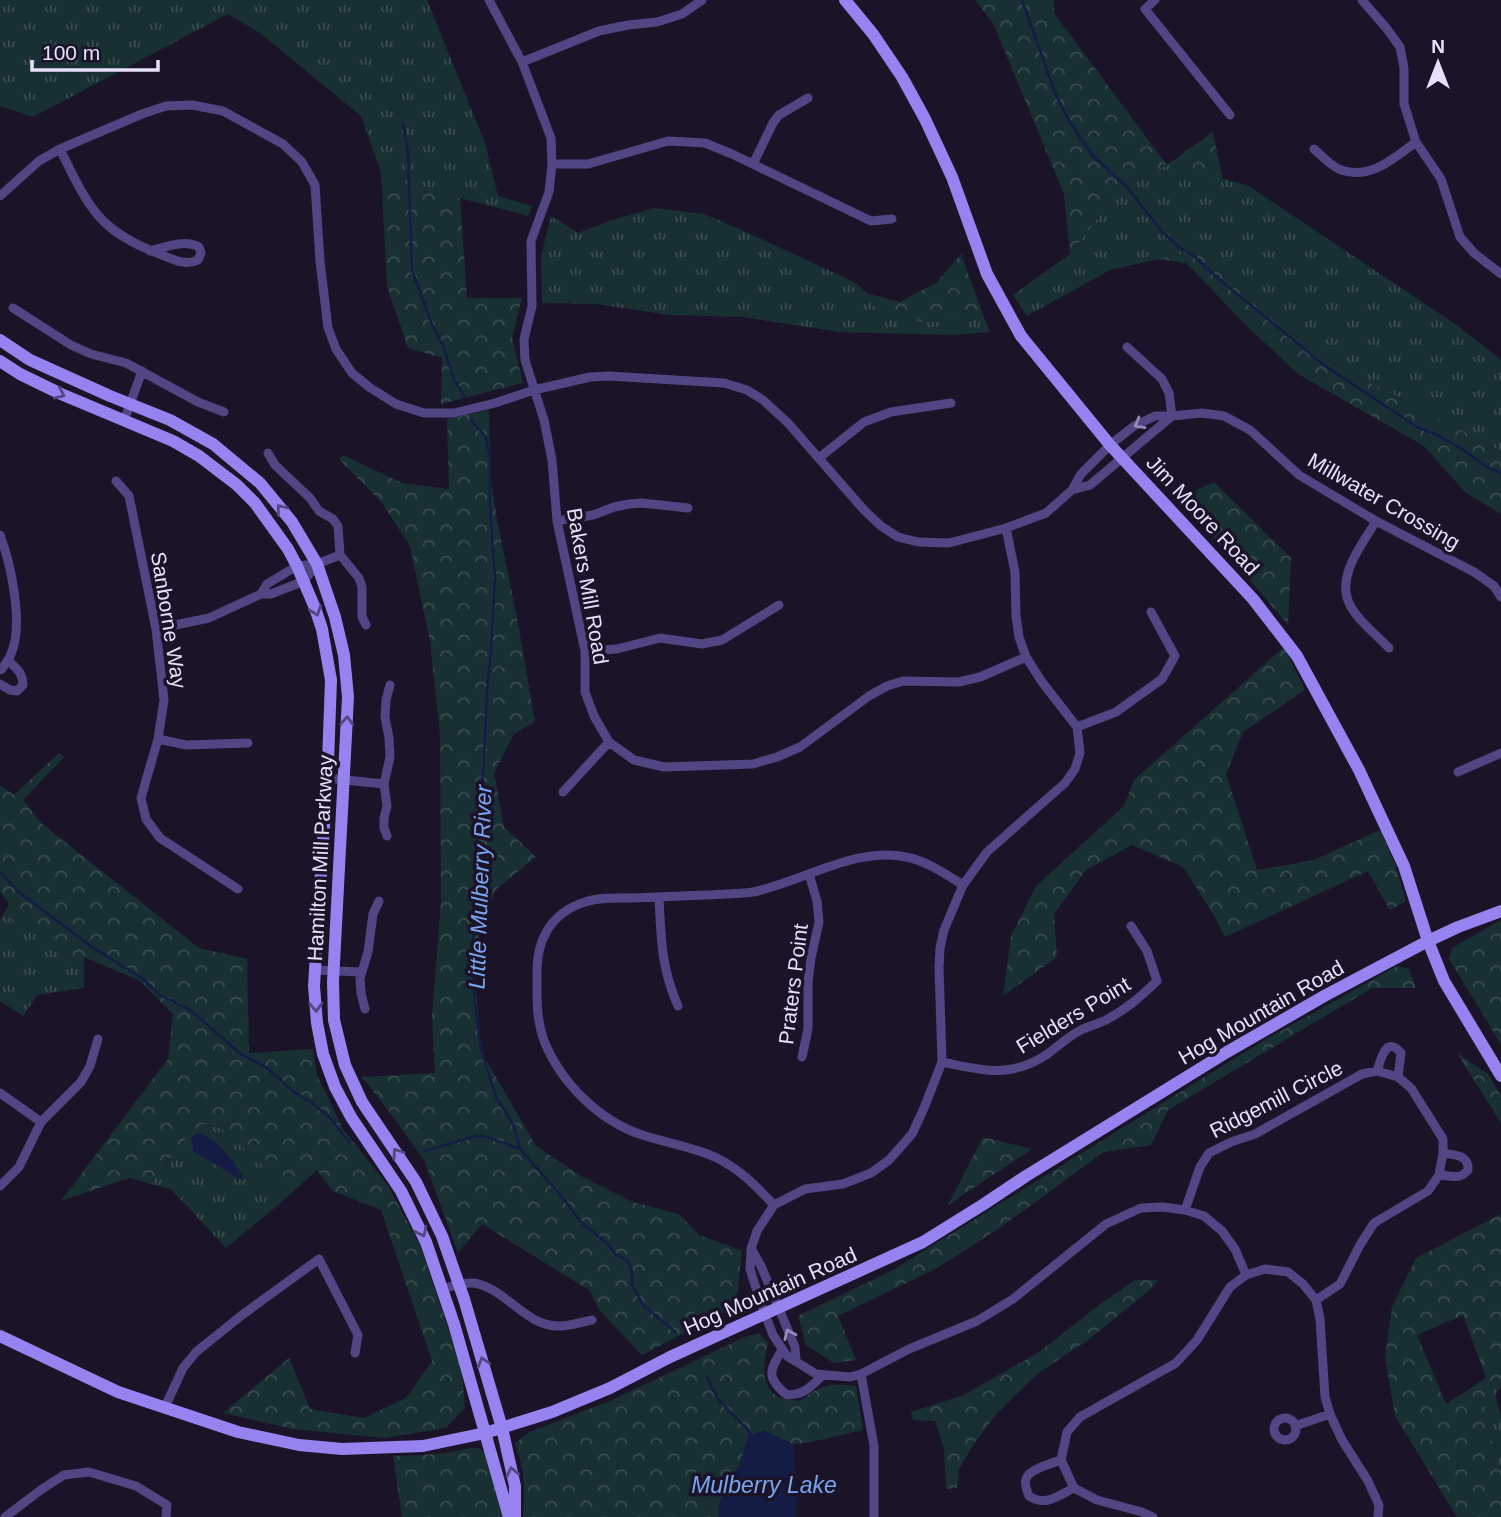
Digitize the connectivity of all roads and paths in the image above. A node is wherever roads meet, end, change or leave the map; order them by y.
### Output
1 (489, 0) edge
2 (702, 0) edge
3 (845, 0) edge
4 (1155, 0) edge
5 (1362, 0) edge
6 (522, 62) junction
7 (808, 98) dead end
8 (1230, 115) dead end
9 (1416, 142) junction
10 (60, 149) junction
11 (1314, 149) dead end
12 (552, 164) junction
13 (753, 164) junction
14 (0, 196) edge
15 (892, 219) dead end
16 (150, 251) junction
17 (1501, 274) edge
18 (13, 308) dead end
19 (0, 340) edge
20 (1127, 347) dead end
21 (0, 361) edge
22 (142, 371) junction
23 (534, 390) junction
24 (951, 403) dead end
25 (131, 404) junction
26 (224, 412) dead end
27 (1172, 416) junction
28 (124, 421) junction
29 (1110, 445) junction
30 (268, 453) dead end
31 (1123, 457) junction
32 (819, 458) junction
33 (116, 481) dead end
34 (1072, 490) junction
35 (688, 508) dead end
36 (557, 521) junction
37 (1376, 521) junction
38 (1006, 528) junction
39 (0, 535) edge
40 (340, 555) junction
41 (317, 564) junction
42 (297, 566) junction
43 (304, 581) junction
44 (261, 594) junction
45 (1501, 597) edge
46 (779, 605) dead end
47 (1151, 612) dead end
48 (366, 625) dead end
49 (156, 629) junction
50 (1389, 648) dead end
51 (585, 651) junction
52 (1026, 657) junction
53 (8, 660) junction
54 (0, 670) edge
55 (0, 684) edge
56 (390, 685) dead end
57 (1077, 727) junction
58 (158, 739) junction
59 (609, 742) junction
60 (248, 743) dead end
61 (1501, 753) edge
62 (1458, 772) dead end
63 (327, 778) junction
64 (344, 779) junction
65 (384, 784) junction
66 (563, 792) dead end
67 (387, 836) dead end
68 (809, 874) junction
69 (962, 885) junction
70 (238, 889) dead end
71 (659, 897) junction
72 (379, 901) dead end
73 (1501, 911) edge
74 (1131, 926) dead end
75 (1427, 941) junction
76 (316, 970) junction
77 (333, 971) junction
78 (361, 972) junction
79 (678, 1006) dead end
80 (365, 1009) dead end
81 (98, 1039) dead end
82 (802, 1058) dead end
83 (942, 1062) junction
84 (1377, 1071) junction
85 (1501, 1076) edge
86 (1398, 1077) junction
87 (0, 1093) edge
88 (41, 1122) junction
89 (1443, 1153) junction
90 (1439, 1175) junction
91 (0, 1186) edge
92 (774, 1205) junction
93 (1185, 1210) junction
94 (751, 1249) junction
95 (1246, 1275) junction
96 (459, 1285) junction
97 (442, 1289) junction
98 (1316, 1300) junction
99 (779, 1308) junction
100 (764, 1314) junction
101 (592, 1320) dead end
102 (0, 1336) edge
103 (782, 1350) junction
104 (355, 1353) dead end
105 (796, 1361) junction
106 (861, 1374) junction
107 (823, 1375) junction
108 (164, 1409) junction
109 (1330, 1413) junction
110 (1295, 1426) dead end
111 (502, 1428) junction
112 (485, 1433) junction
113 (1061, 1460) junction
114 (1074, 1488) junction
115 (5, 1517) edge
116 (166, 1517) edge
117 (509, 1517) edge
118 (515, 1517) edge
119 (874, 1517) edge
120 (1153, 1517) edge
121 (1378, 1517) edge

1 - 6 street, Bakers Mill Road
2 - 6 street
3 - 29 street, Jim Moore Road
4 - 8 street
5 - 9 street
6 - 12 street, Bakers Mill Road
7 - 13 street
9 - 11 street
9 - 17 street
10 - 14 street
10 - 16 street
10 - 23 street
12 - 13 street
12 - 23 street, Bakers Mill Road
13 - 15 street
16 - 16 street
18 - 22 street
19 - 25 street, Hamilton Mill Parkway
20 - 27 street
21 -> 28 street, Hamilton Mill Parkway
22 - 25 street
22 - 26 street
23 - 32 street
23 - 36 street, Bakers Mill Road
24 - 32 street
25 - 28 street
41 -> 25 street, Hamilton Mill Parkway
27 -> 29 street, Millwater Crossing
27 - 31 street
27 - 37 street, Millwater Crossing
28 - 42 street, Hamilton Mill Parkway
29 - 31 street, Jim Moore Road
29 - 34 street, Millwater Crossing
30 - 40 street
31 - 34 street
31 - 75 street, Jim Moore Road
32 - 38 street
33 - 49 street, Sanborne Way
34 - 38 street
35 - 36 street
36 - 51 street, Bakers Mill Road
37 - 45 street, Millwater Crossing
37 - 50 street
38 - 52 street
39 - 53 street
40 - 41 street
40 - 48 street
41 - 42 street
41 - 43 street
64 -> 41 street, Hamilton Mill Parkway
42 - 43 street, Hamilton Mill Parkway
42 - 44 street
43 - 44 street
43 -> 63 street, Hamilton Mill Parkway
44 - 49 street
46 - 51 street
47 - 57 street
49 - 58 street, Sanborne Way
51 - 59 street, Bakers Mill Road
52 - 57 street
52 - 59 street, Bakers Mill Road
53 - 54 street
53 - 55 street
56 - 65 street
57 - 69 street
58 - 60 street
58 - 70 street, Sanborne Way
59 - 66 street
61 - 62 street
63 - 64 street
63 - 76 street, Hamilton Mill Parkway
64 - 65 street
64 - 77 street, Hamilton Mill Parkway
65 - 67 street
68 - 69 street
68 - 71 street
68 - 82 street, Praters Point
69 - 83 street
71 - 79 street
71 - 92 street
72 - 78 street
73 - 75 street, Hog Mountain Road
74 - 83 street, Fielders Point
75 - 85 street, Jim Moore Road
75 - 99 street, Hog Mountain Road
76 - 77 street
76 -> 97 street, Hamilton Mill Parkway
77 - 78 street
96 -> 77 street, Hamilton Mill Parkway
78 - 80 street
81 - 88 street
83 - 92 street
84 - 86 street, Ridgemill Circle
84 - 86 street, Ridgemill Circle
84 - 93 street, Ridgemill Circle
86 - 89 street
87 - 88 street
88 - 91 street
89 - 90 street
89 - 90 street
90 - 98 street
92 - 94 street
93 - 95 street
93 - 106 street
94 - 99 street
94 - 100 street
95 - 98 street
95 - 113 street
96 - 97 street
96 - 101 street
111 -> 96 street, Hamilton Mill Parkway
97 - 112 street, Hamilton Mill Parkway
98 - 109 street
99 - 100 street, Hog Mountain Road
105 -> 99 street
100 - 103 street
100 - 111 street, Hog Mountain Road
102 - 108 street, Hog Mountain Road
103 - 105 street
103 - 107 street
104 - 108 street
105 - 107 street
106 - 107 street
106 - 119 street
108 - 112 street, Hog Mountain Road
109 - 110 street
109 - 121 street
111 - 112 street, Hog Mountain Road
118 -> 111 street, Hamilton Mill Parkway
112 - 117 street, Hamilton Mill Parkway
113 - 114 street
113 - 114 street
114 - 120 street
115 - 116 street

